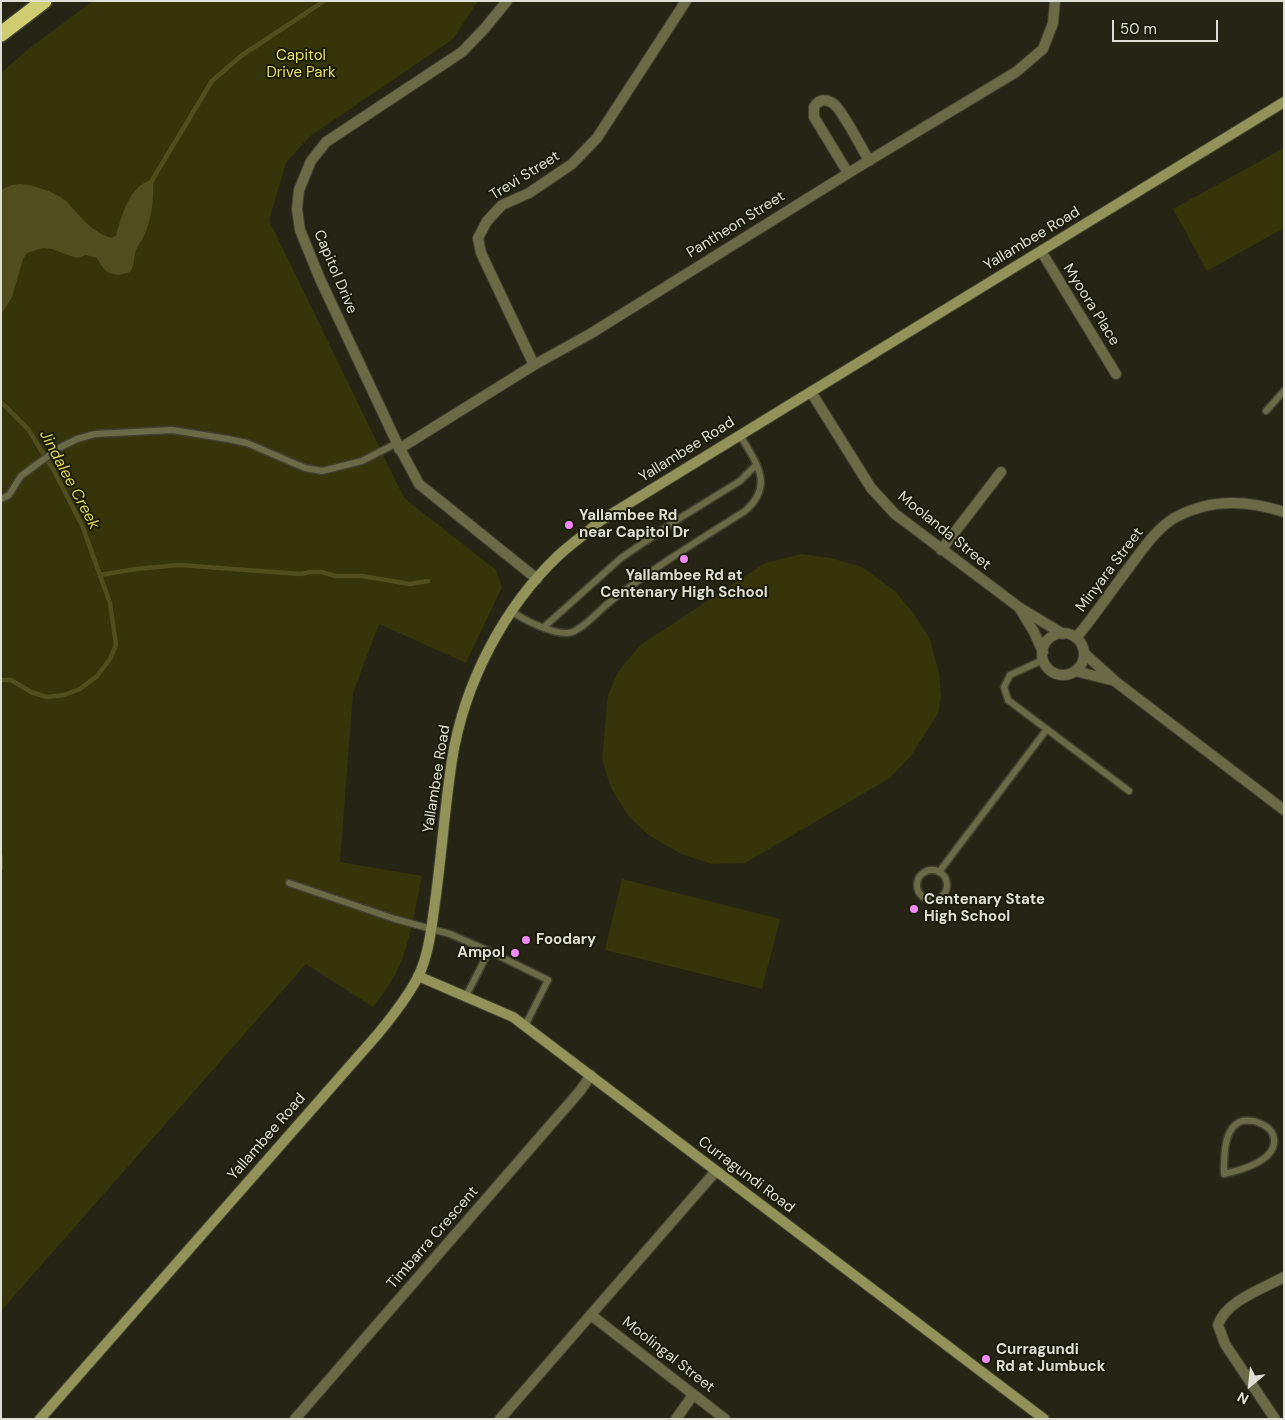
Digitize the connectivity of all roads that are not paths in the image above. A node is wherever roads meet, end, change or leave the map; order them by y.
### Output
1 (44, 1) edge
2 (507, 1) edge
3 (686, 1) edge
4 (1055, 1) edge
5 (1, 34) edge
6 (1284, 102) edge
7 (869, 161) junction
8 (848, 174) junction
9 (1040, 251) junction
10 (534, 365) junction
11 (1116, 374) dead end
12 (1284, 391) edge
13 (811, 392) junction
14 (1266, 411) dead end
15 (740, 436) junction
16 (398, 446) junction
17 (756, 464) junction
18 (1001, 472) dead end
19 (1, 499) edge
20 (1284, 512) edge
21 (941, 550) junction
22 (537, 579) junction
23 (1020, 608) junction
24 (511, 611) junction
25 (544, 627) junction
26 (1064, 634) junction
27 (1076, 638) junction
28 (1084, 653) junction
29 (1043, 656) junction
30 (1075, 671) junction
31 (1116, 682) junction
32 (1047, 729) junction
33 (1129, 792) dead end
34 (1284, 810) edge
35 (939, 872) junction
36 (289, 883) dead end
37 (432, 929) junction
38 (489, 951) junction
39 (418, 976) junction
40 (466, 996) junction
41 (525, 1026) junction
42 (591, 1075) junction
43 (1224, 1164) joint
44 (716, 1171) junction
45 (1284, 1277) edge
46 (592, 1315) junction
47 (694, 1395) junction
48 (40, 1419) edge
49 (294, 1419) edge
50 (500, 1419) edge
51 (676, 1419) edge
52 (725, 1419) edge
53 (1044, 1419) edge
54 (1275, 1419) edge

1 - 5 highway
2 - 16 street, Capitol Drive
3 - 10 street, Trevi Street
4 - 7 street, Pantheon Street
6 - 9 main road, Yallambee Road
7 - 8 street, Pantheon Street
7 - 8 street
8 - 10 street, Pantheon Street
9 - 11 street, Myoora Place
9 - 13 main road, Yallambee Road
10 - 16 street, Pantheon Street
12 - 14 lane
13 - 15 main road, Yallambee Road
13 - 21 street, Moolanda Street
15 - 17 lane
15 - 22 main road, Yallambee Road
16 - 19 lane
16 - 22 street, Capitol Drive
17 - 25 lane
17 - 25 lane
18 - 21 street
20 - 27 street, Minyara Street
21 - 23 street, Moolanda Street
22 - 24 main road, Yallambee Road
23 - 26 street, Moolanda Street
23 - 29 street, Moolanda Street
24 - 25 lane
24 - 37 main road, Yallambee Road
26 - 27 street
26 - 29 street
27 - 28 street
28 - 30 street
28 - 31 street
29 - 30 street
29 - 32 lane
30 - 31 street
31 - 34 street
32 - 33 lane
32 - 35 lane
35 - 35 lane
36 - 37 lane
37 - 38 lane
37 - 39 main road, Yallambee Road
38 - 40 lane
38 - 41 lane
39 - 40 main road, Curragundi Road
39 - 48 main road, Yallambee Road
40 - 41 main road, Curragundi Road
41 - 42 main road, Curragundi Road
42 - 44 main road, Curragundi Road
42 - 49 street, Timbarra Crescent
43 - 43 lane
44 - 46 street
44 - 53 main road, Curragundi Road
45 - 54 street
46 - 47 street, Moolingal Street
46 - 50 street
47 - 51 street
47 - 52 street, Moolingal Street

